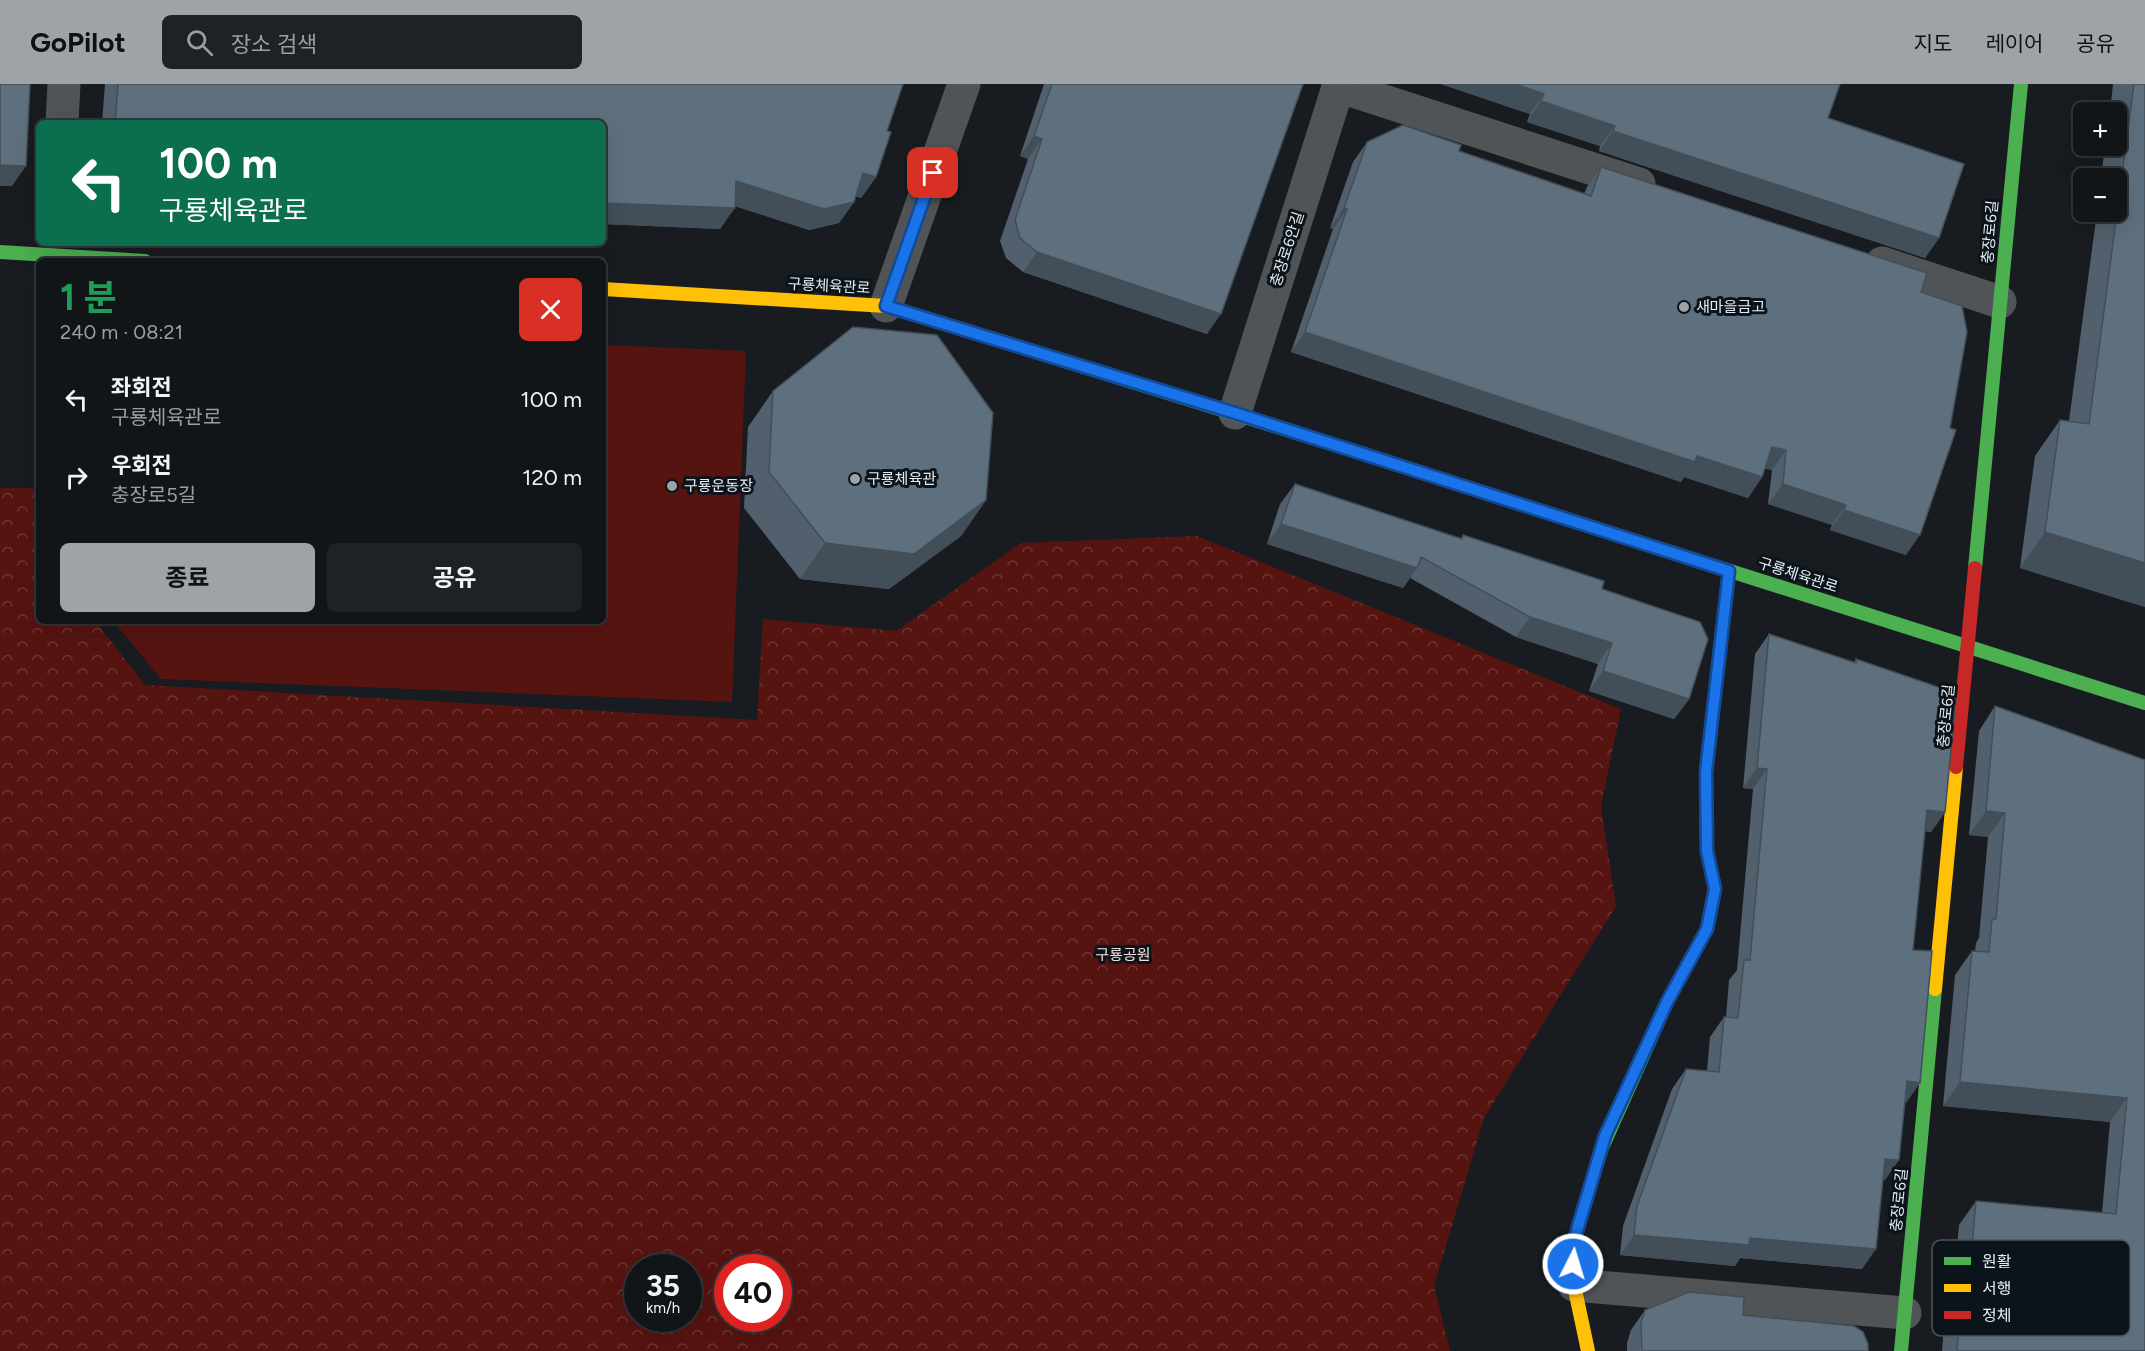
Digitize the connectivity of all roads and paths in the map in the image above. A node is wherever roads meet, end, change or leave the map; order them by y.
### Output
1 (64, 84) edge
2 (964, 84) edge
3 (2021, 84) edge
4 (1339, 85) edge
5 (62, 120) edge
6 (1664, 192) edge
7 (53, 249) edge
8 (0, 252) edge
9 (1854, 254) edge
10 (122, 258) edge
11 (606, 289) edge
12 (2000, 302) junction
13 (886, 306) junction
14 (1235, 413) junction
15 (1729, 571) junction
16 (1970, 647) junction
17 (2145, 703) edge
18 (1574, 1285) junction
19 (1905, 1313) junction
20 (1588, 1351) edge
21 (1901, 1351) edge

1 - 5 street
2 - 13 street
3 - 12 street, 충장로6길
4 - 6 street
4 - 14 street, 충장로6안길
7 - 8 street
7 - 10 street
9 - 12 street
11 - 13 street, 구룡체육관로
12 - 16 street, 충장로6길
13 - 14 street, 구룡체육관로
14 - 15 street, 구룡체육관로
15 - 16 street, 구룡체육관로
15 - 18 street
16 - 17 street, 구룡체육관로
16 - 19 street, 충장로6길
18 - 19 street
18 - 20 street
19 - 21 street, 충장로6길

